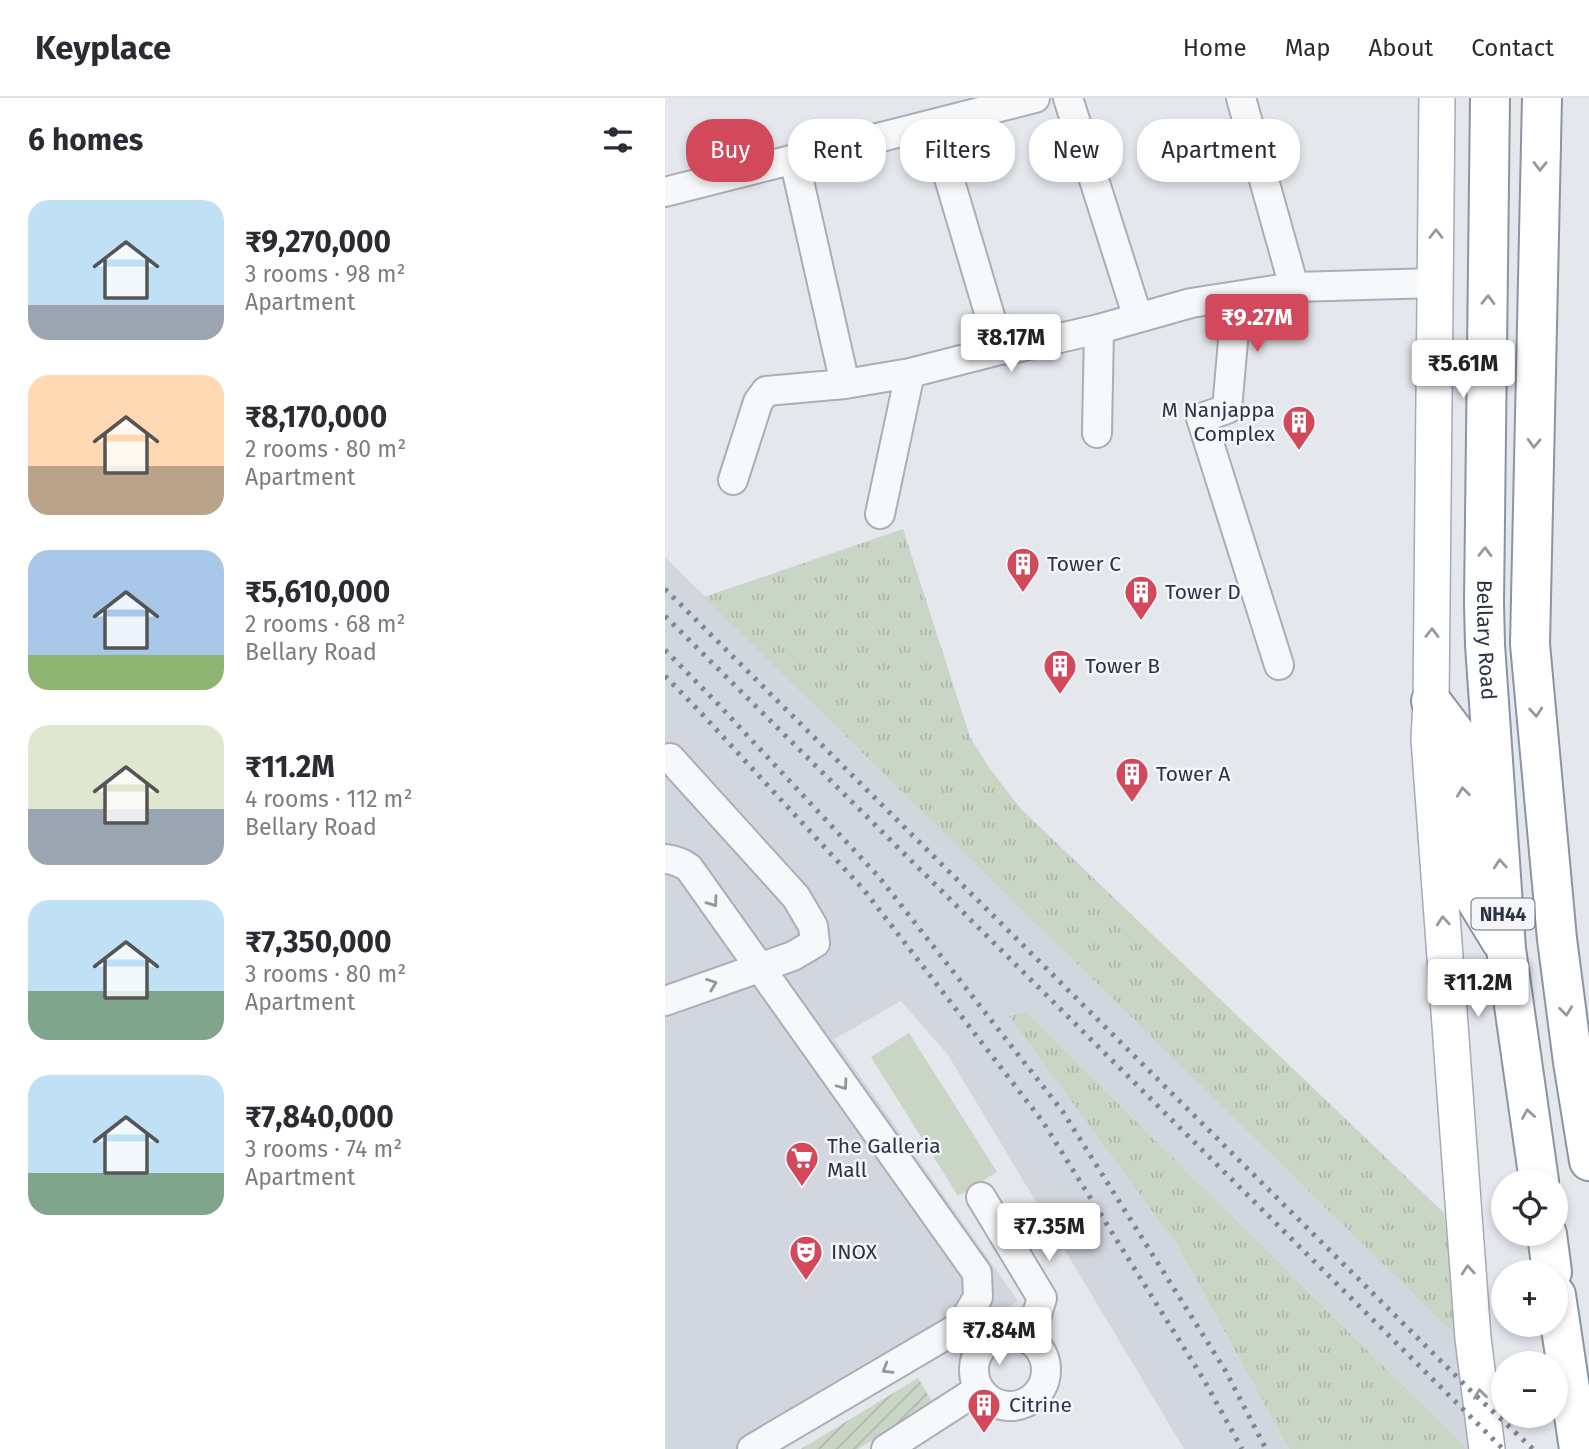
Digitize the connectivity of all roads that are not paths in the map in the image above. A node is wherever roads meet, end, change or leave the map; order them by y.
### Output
1 (1035, 98) edge
2 (1069, 98) edge
3 (1241, 98) edge
4 (1437, 98) edge
5 (1490, 98) edge
6 (1542, 98) edge
7 (953, 119) edge
8 (788, 161) edge
9 (800, 182) edge
10 (950, 182) edge
11 (665, 192) edge
12 (1436, 283) junction
13 (1294, 286) junction
14 (1237, 296) junction
15 (1138, 318) junction
16 (1099, 329) junction
17 (1000, 351) junction
18 (910, 373) junction
19 (845, 384) junction
20 (1097, 433) dead end
21 (733, 480) dead end
22 (880, 514) dead end
23 (1279, 665) dead end
24 (1431, 701) junction
25 (670, 758) dead end
26 (665, 859) edge
27 (1506, 949) junction
28 (759, 967) junction
29 (665, 1001) edge
30 (1589, 1161) edge
31 (1537, 1169) edge
32 (981, 1197) dead end
33 (1562, 1337) edge
34 (1029, 1340) junction
35 (978, 1389) junction
36 (752, 1449) edge
37 (886, 1449) edge
38 (1487, 1449) edge
39 (1579, 1449) edge

1 - 7 street
2 - 15 street
3 - 13 street
12 -> 4 main road
27 -> 5 highway, Bellary Road / NH44
6 -> 30 highway, Bellary Road / NH44
8 - 11 street
9 - 19 street
10 - 17 street
12 - 13 street
24 -> 12 main road
13 - 14 street
14 - 15 street
14 - 23 street
15 - 16 street
16 - 17 street
16 - 20 street
17 - 18 street
18 - 19 street
18 - 22 street
19 - 21 street
27 -> 24 highway
38 -> 24 main road
25 - 28 street
26 -> 28 street
31 -> 27 highway, Bellary Road / NH44
29 -> 28 street
28 -> 36 street
32 - 34 street
33 - 39 highway
34 - 35 street
34 - 35 street
35 - 37 street

